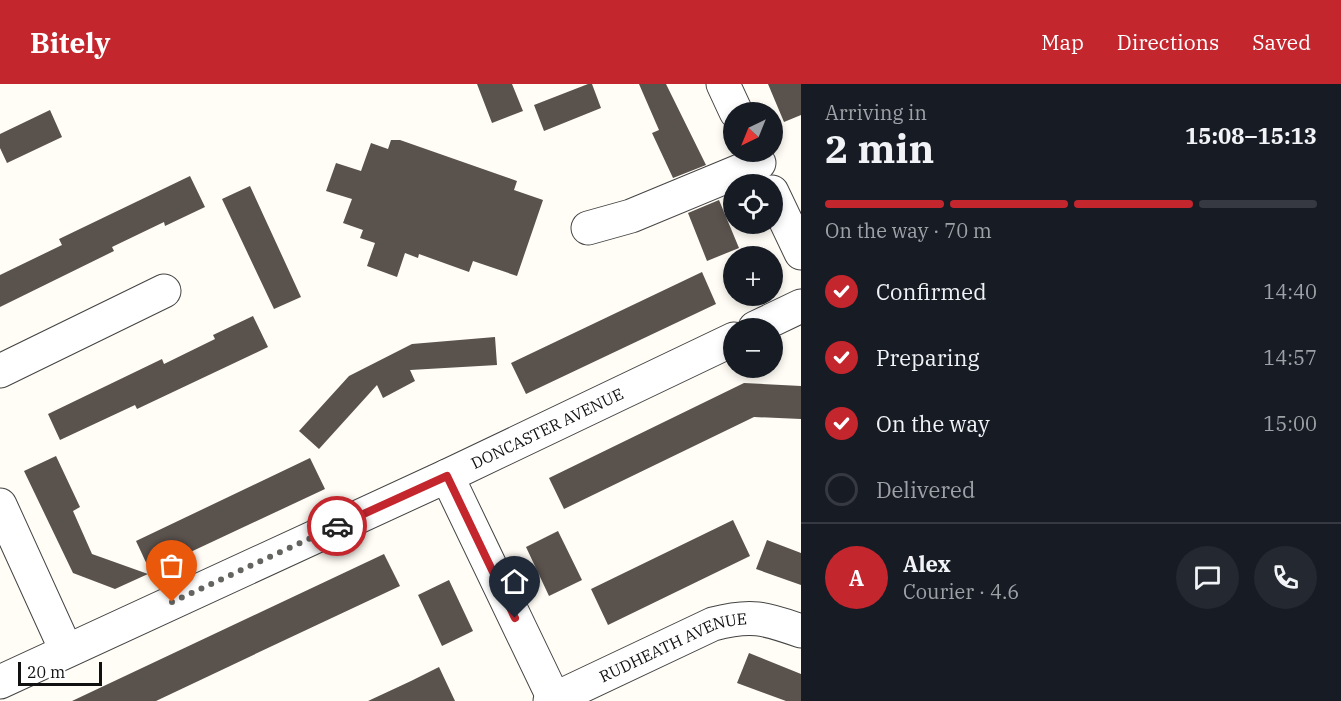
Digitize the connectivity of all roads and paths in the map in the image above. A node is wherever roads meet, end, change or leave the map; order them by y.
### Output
1 (723, 84) edge
2 (731, 102) edge
3 (764, 173) edge
4 (588, 228) dead end
5 (801, 254) edge
6 (164, 291) dead end
7 (801, 306) edge
8 (776, 318) edge
9 (723, 344) edge
10 (0, 371) edge
11 (447, 476) junction
12 (0, 505) edge
13 (801, 631) edge
14 (66, 650) junction
15 (0, 682) edge
16 (552, 700) edge

1 - 2 street
3 - 4 street
3 - 5 street
6 - 10 street
7 - 8 street
9 - 11 street, DONCASTER AVENUE
11 - 14 street, DONCASTER AVENUE
11 - 16 street
12 - 14 street
13 - 16 street, RUDHEATH AVENUE
14 - 15 street, DONCASTER AVENUE

